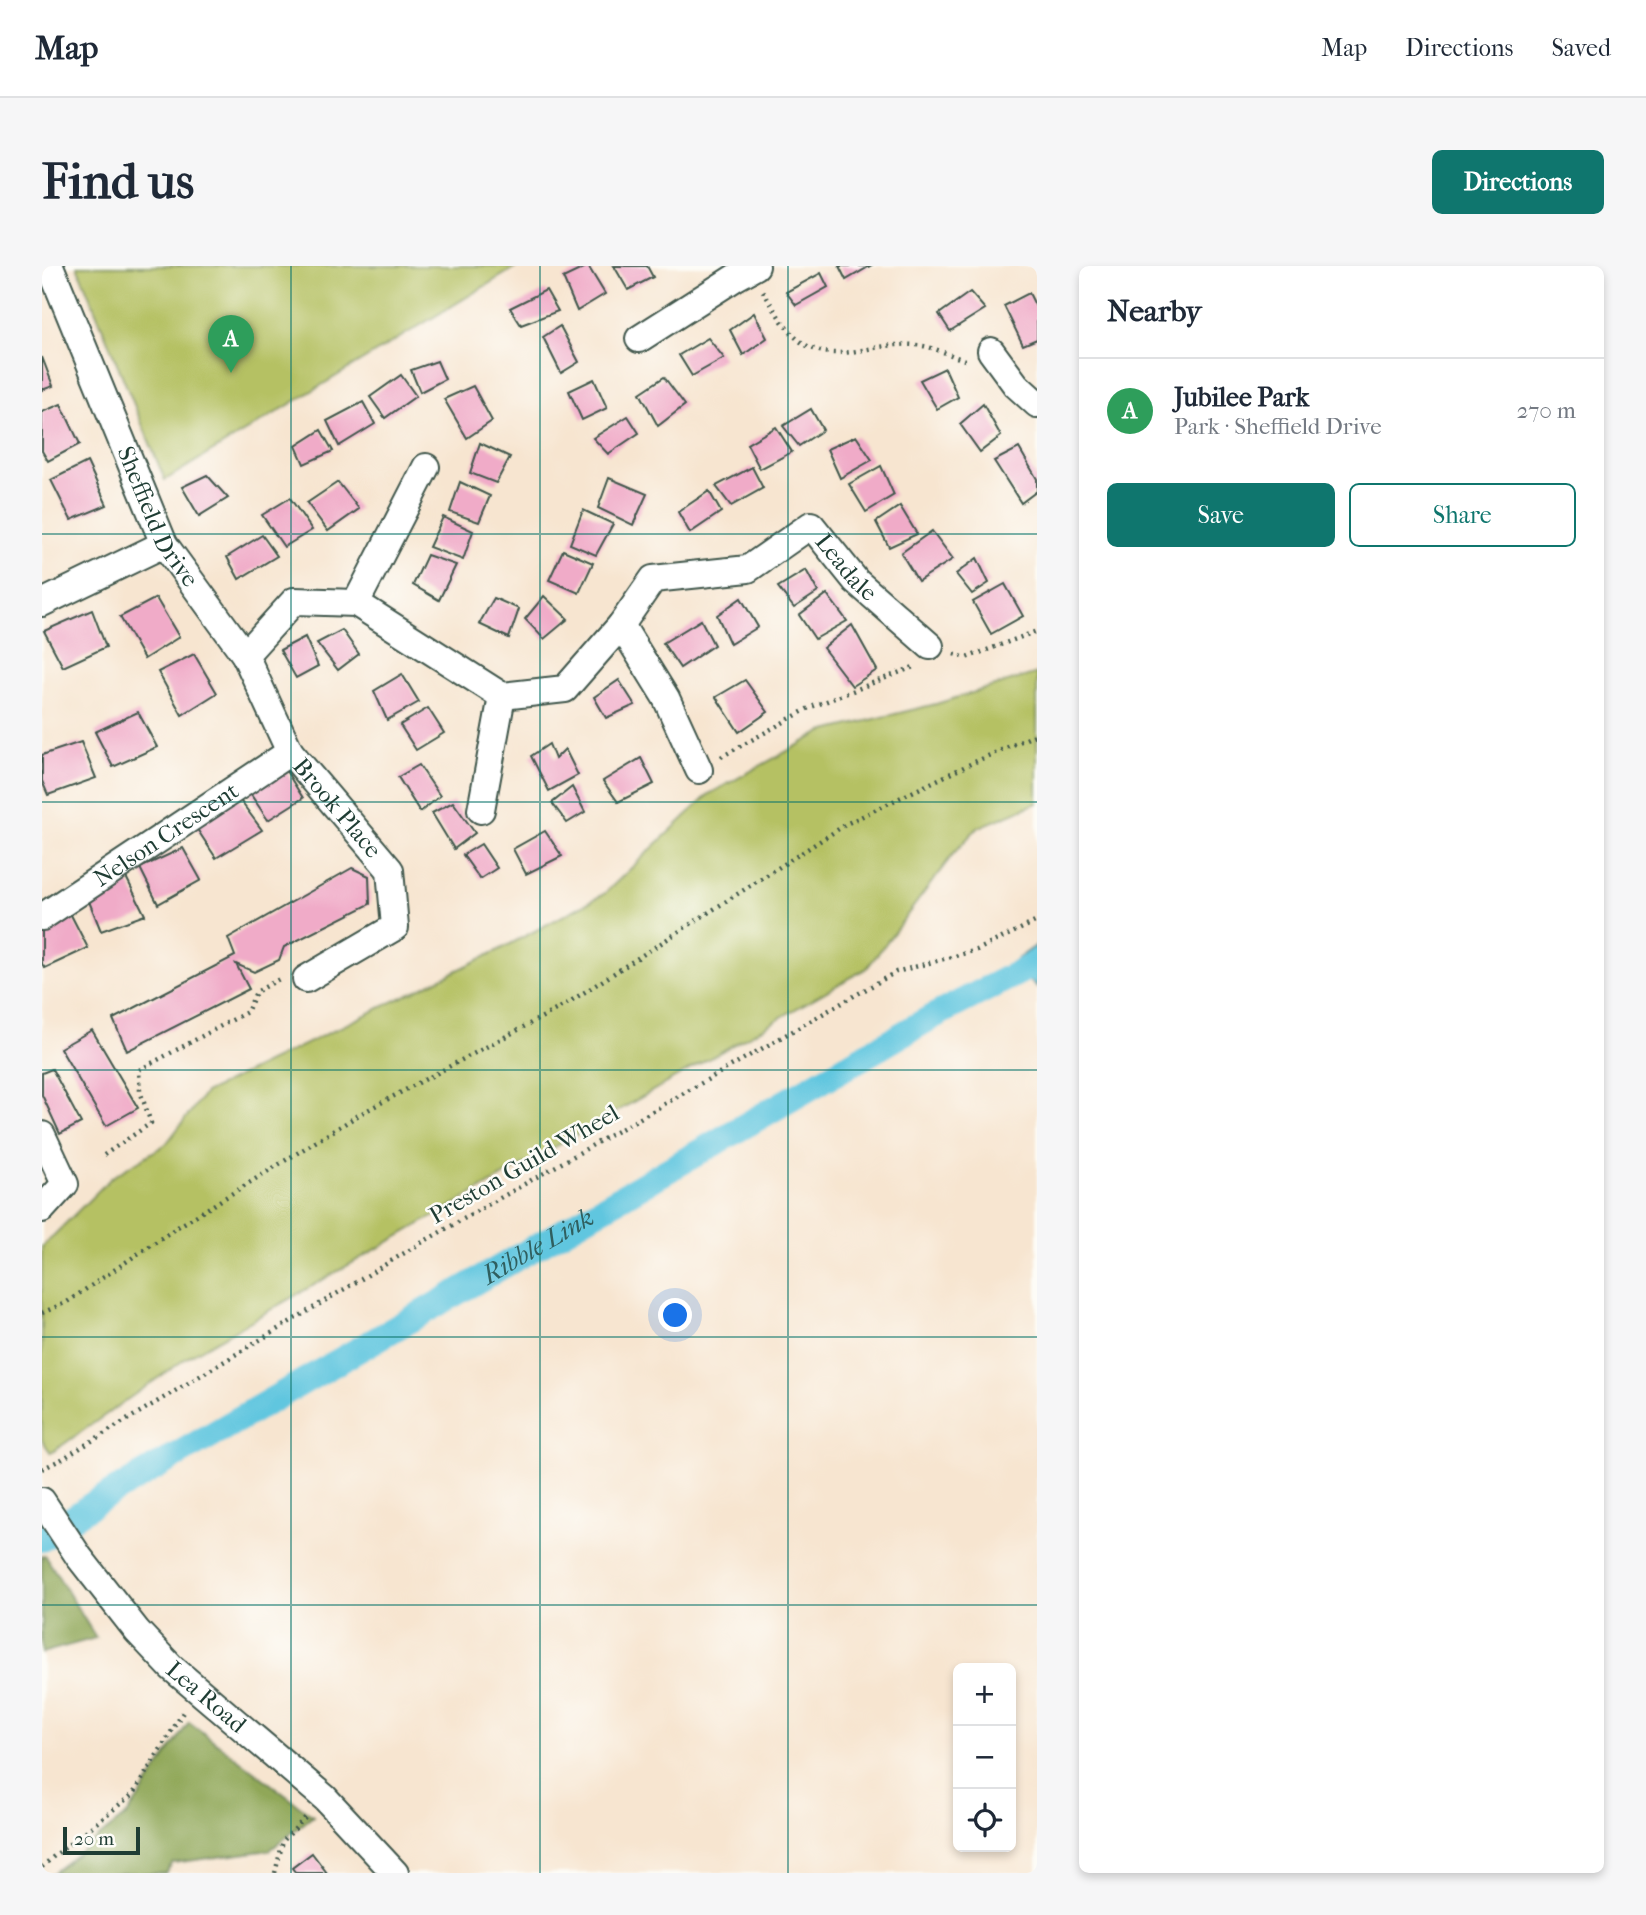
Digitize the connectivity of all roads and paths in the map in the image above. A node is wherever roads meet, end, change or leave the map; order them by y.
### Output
1 (50, 266) edge
2 (753, 268) edge
3 (639, 339) dead end
4 (997, 359) joint
5 (1037, 403) edge
6 (426, 467) dead end
7 (164, 544) junction
8 (42, 603) edge
9 (356, 603) junction
10 (621, 625) junction
11 (1037, 631) edge
12 (930, 646) junction
13 (245, 655) junction
14 (502, 696) junction
15 (1037, 734) edge
16 (290, 752) junction
17 (699, 770) joint
18 (481, 810) dead end
19 (42, 917) edge
20 (1037, 921) edge
21 (306, 979) joint
22 (42, 1135) edge
23 (104, 1155) dead end
24 (42, 1209) edge
25 (42, 1313) edge
26 (42, 1469) edge
27 (42, 1501) edge
28 (197, 1688) junction
29 (325, 1798) junction
30 (42, 1867) edge
31 (275, 1873) edge
32 (395, 1873) edge

1 - 7 street, Sheffield Drive
2 - 3 street
2 - 4 path
4 - 5 street
6 - 9 street
7 - 8 street
7 - 13 street, Sheffield Drive
9 - 13 street
9 - 14 street
10 - 12 street, Leadale
10 - 14 street, Leadale
10 - 17 street
11 - 12 path
12 - 17 path
13 - 16 street, Sheffield Drive
14 - 18 street
15 - 25 path
16 - 19 street, Nelson Crescent
16 - 21 street, Brook Place
20 - 26 path, Preston Guild Wheel
21 - 23 path
22 - 24 street
27 - 28 street, Lea Road
28 - 29 street, Lea Road
28 - 30 path
29 - 31 path
29 - 32 street, Lea Road

